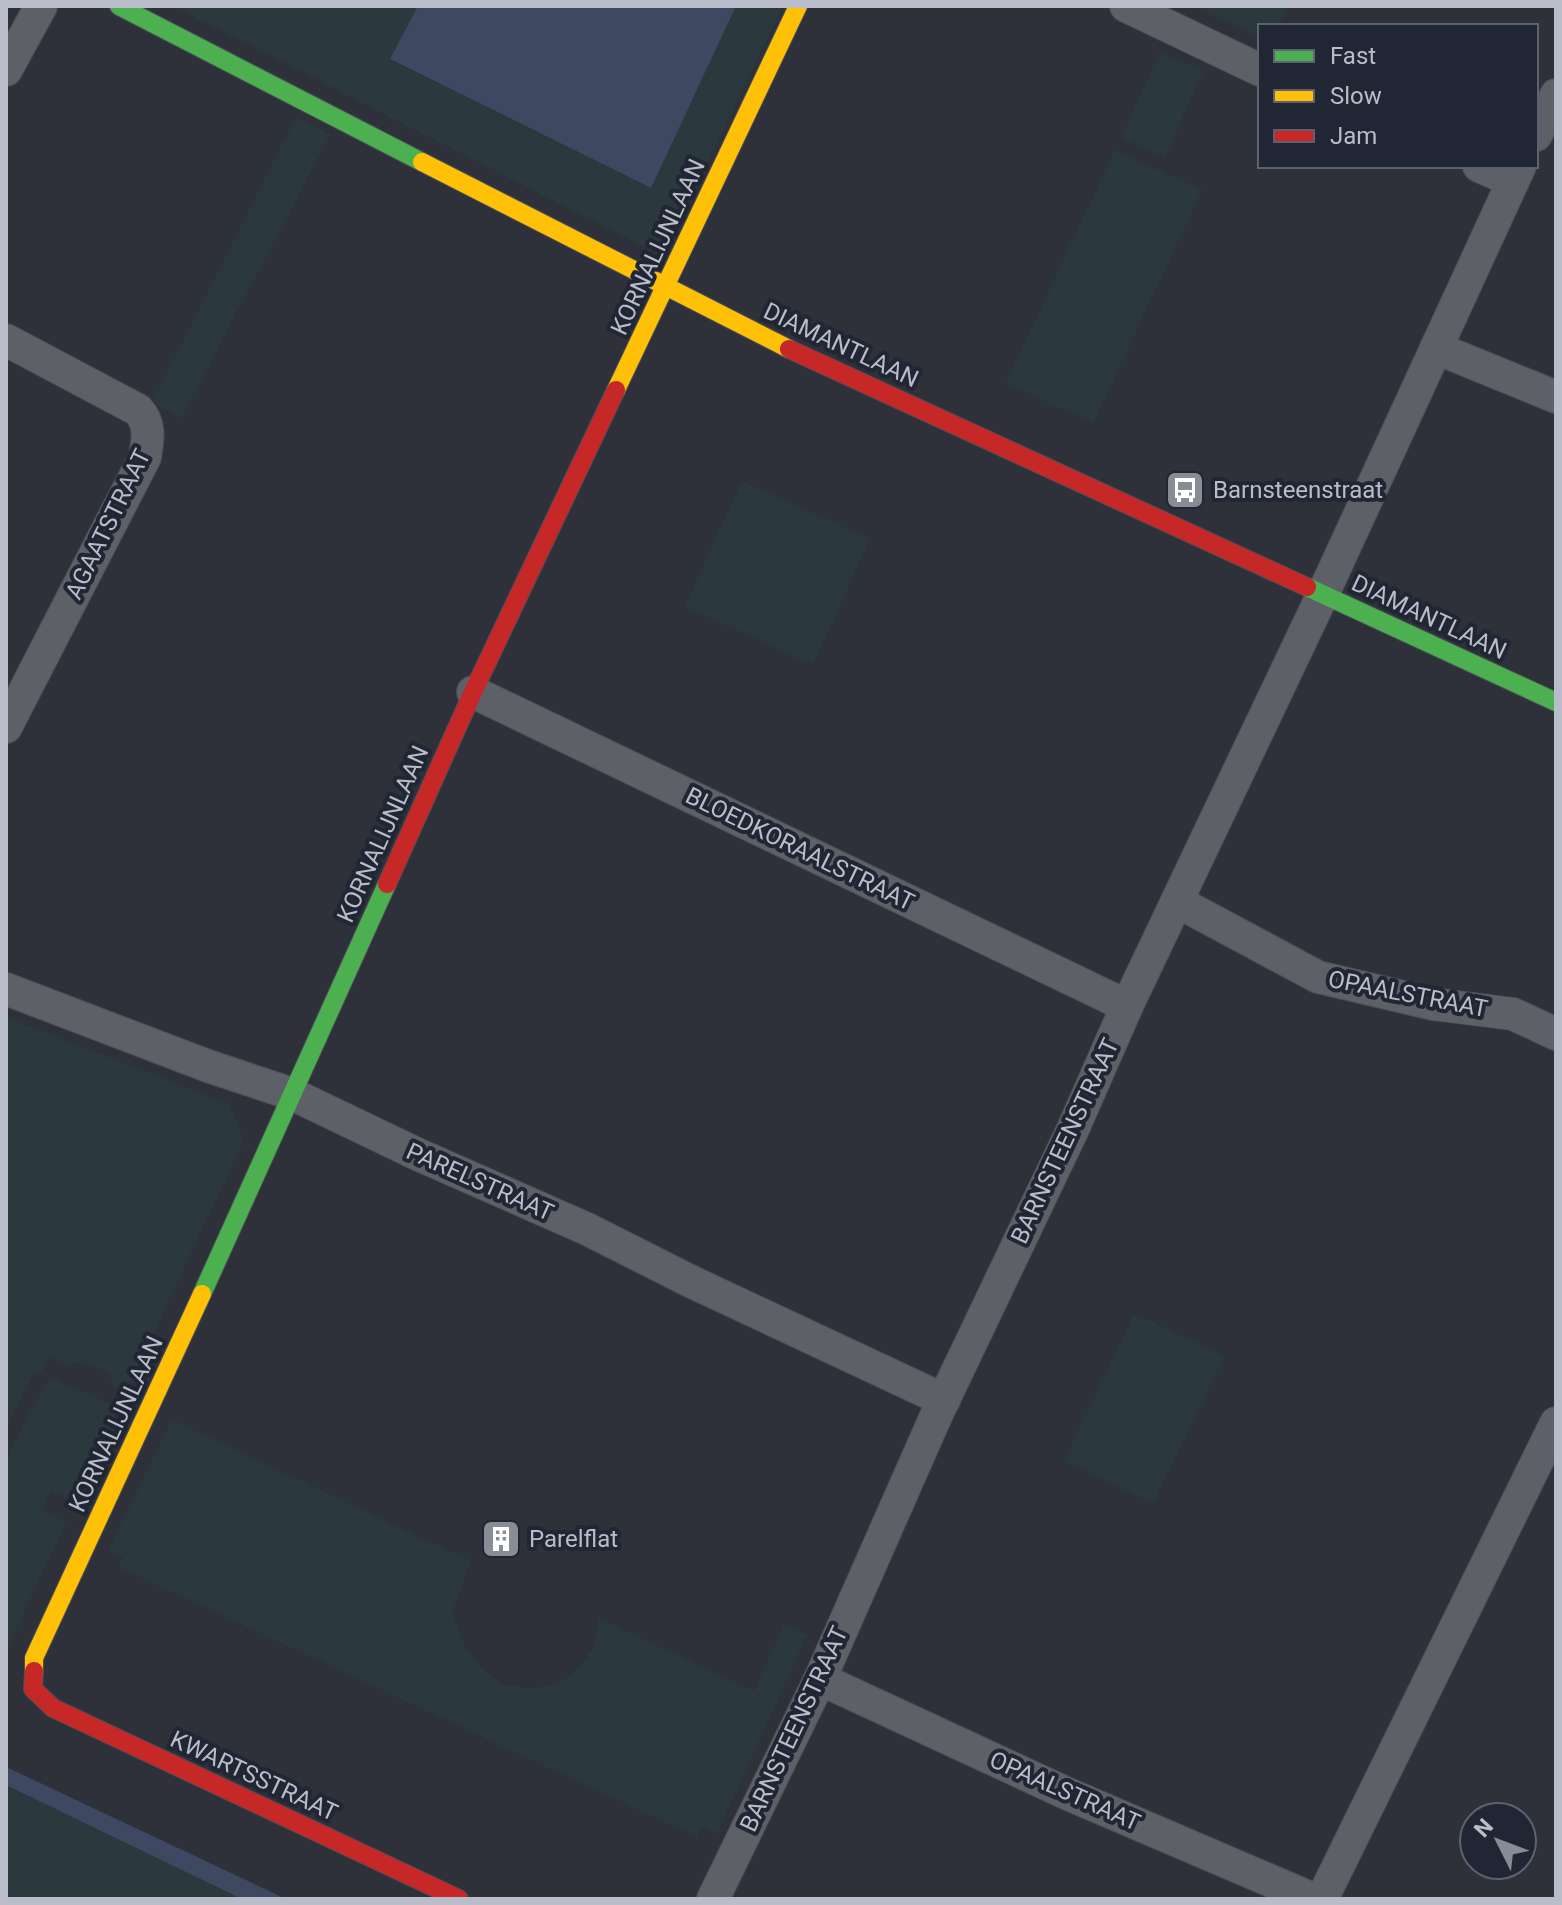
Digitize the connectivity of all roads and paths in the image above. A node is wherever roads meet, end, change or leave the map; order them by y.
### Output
1 (41, 6) edge
2 (119, 6) edge
3 (798, 6) edge
4 (1126, 6) edge
5 (1258, 69) edge
6 (6, 70) edge
7 (1556, 95) edge
8 (1538, 131) edge
9 (1488, 168) edge
10 (1517, 174) edge
11 (666, 287) junction
12 (6, 340) edge
13 (1436, 348) junction
14 (1556, 397) edge
15 (1323, 594) junction
16 (473, 692) junction
17 (1556, 702) edge
18 (6, 727) edge
19 (1178, 902) junction
20 (6, 989) edge
21 (1127, 1006) junction
22 (1556, 1034) edge
23 (292, 1094) junction
24 (944, 1400) junction
25 (1556, 1423) edge
26 (820, 1679) junction
27 (33, 1689) joint
28 (459, 1899) edge
29 (713, 1899) edge
30 (1313, 1899) edge
31 (1322, 1899) edge

1 - 6 street
2 - 11 street, DIAMANTLAAN
3 - 11 street, KORNALIJNLAAN
4 - 5 street
7 - 8 street
9 - 10 street
10 - 13 street, BARNSTEENSTRAAT
11 - 15 street, DIAMANTLAAN
11 - 16 street, KORNALIJNLAAN
12 - 18 street, AGAATSTRAAT
13 - 14 street
13 - 15 street, BARNSTEENSTRAAT
15 - 17 street, DIAMANTLAAN
15 - 19 street, BARNSTEENSTRAAT
16 - 21 street, BLOEDKORAALSTRAAT
16 - 23 street, KORNALIJNLAAN
19 - 21 street, BARNSTEENSTRAAT
19 - 22 street, OPAALSTRAAT
20 - 23 street, PARELSTRAAT
21 - 24 street, BARNSTEENSTRAAT
23 - 24 street, PARELSTRAAT
23 - 27 street, KORNALIJNLAAN
24 - 26 street, BARNSTEENSTRAAT
25 - 31 street
26 - 29 street, BARNSTEENSTRAAT
26 - 30 street, OPAALSTRAAT
27 - 28 street, KWARTSSTRAAT

